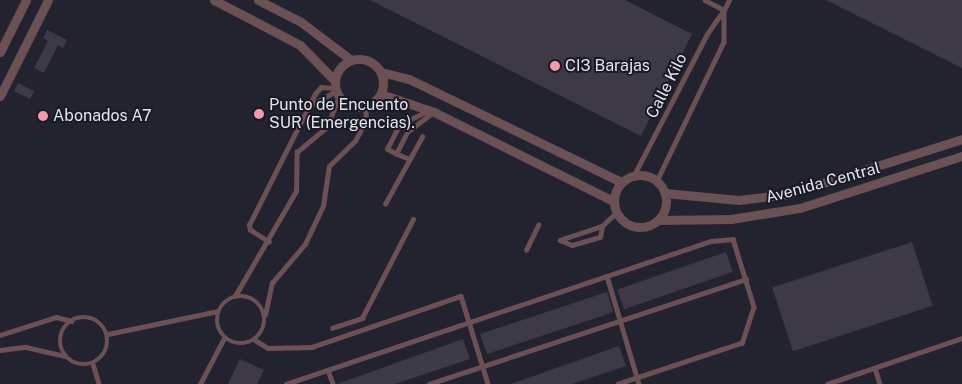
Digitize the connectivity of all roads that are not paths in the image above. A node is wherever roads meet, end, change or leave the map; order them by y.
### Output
1 (26, 0) edge
2 (48, 0) edge
3 (214, 0) edge
4 (258, 0) edge
5 (280, 0) edge
6 (705, 0) edge
7 (729, 0) edge
8 (276, 9) junction
9 (724, 10) junction
10 (0, 52) edge
11 (351, 60) junction
12 (381, 72) junction
13 (337, 89) junction
14 (381, 94) junction
15 (0, 96) edge
16 (308, 107) junction
17 (365, 107) junction
18 (431, 111) junction
19 (422, 137) dead end
20 (962, 139) edge
21 (396, 154) junction
22 (962, 156) edge
23 (408, 159) junction
24 (634, 175) junction
25 (657, 181) junction
26 (621, 182) junction
27 (665, 193) junction
28 (613, 201) junction
29 (385, 204) dead end
30 (616, 213) junction
31 (413, 219) dead end
32 (659, 220) junction
33 (538, 225) dead end
34 (602, 226) junction
35 (269, 242) junction
36 (526, 250) dead end
37 (607, 276) junction
38 (746, 279) junction
39 (235, 296) junction
40 (218, 311) junction
41 (265, 315) junction
42 (72, 320) junction
43 (620, 320) junction
44 (469, 322) junction
45 (332, 328) dead end
46 (108, 334) junction
47 (0, 335) edge
48 (224, 338) junction
49 (962, 338) edge
50 (254, 340) junction
51 (0, 350) edge
52 (65, 356) junction
53 (93, 364) junction
54 (483, 366) junction
55 (875, 368) junction
56 (328, 370) junction
57 (637, 378) junction
58 (99, 384) edge
59 (200, 384) edge
60 (286, 384) edge
61 (333, 384) edge
62 (429, 384) edge
63 (488, 384) edge
64 (620, 384) edge
65 (639, 384) edge
66 (826, 384) edge
67 (880, 384) edge

1 - 10 street
2 - 15 street
3 - 13 street
4 - 8 street
5 - 8 street
6 - 9 lane
7 - 9 lane, Calle Kilo
8 - 11 street
9 - 24 lane, Calle Kilo
9 - 25 lane, Calle Kilo
11 - 12 street
11 - 13 street
12 - 14 street
12 - 26 street
13 - 16 lane
13 - 16 lane
13 - 17 street
13 - 35 lane
14 - 17 street
14 - 18 street
16 - 35 lane
17 - 41 lane
18 - 21 lane
18 - 21 lane
18 - 28 street
19 - 23 lane
20 - 27 street, Avenida Central
21 - 23 lane
22 - 32 street, Avenida Central
23 - 29 lane
24 - 25 street
24 - 26 street
25 - 27 street
26 - 28 street
27 - 32 street
28 - 30 street
30 - 32 street
30 - 34 lane
31 - 45 lane
33 - 36 lane
34 - 34 lane
35 - 39 lane
37 - 38 lane
37 - 43 lane
37 - 44 lane
38 - 43 lane
38 - 57 lane
39 - 40 lane
39 - 41 lane
40 - 46 lane
40 - 48 lane
41 - 50 lane
42 - 46 lane
42 - 47 lane
42 - 52 lane
43 - 54 lane
43 - 57 lane
44 - 50 lane
44 - 54 lane
44 - 56 lane
46 - 53 lane
48 - 50 lane
48 - 59 lane
49 - 55 lane
51 - 52 lane
52 - 53 lane
53 - 58 lane
54 - 62 lane
54 - 63 lane
55 - 66 lane
55 - 67 lane
56 - 60 lane
56 - 61 lane
57 - 64 lane
57 - 65 lane

